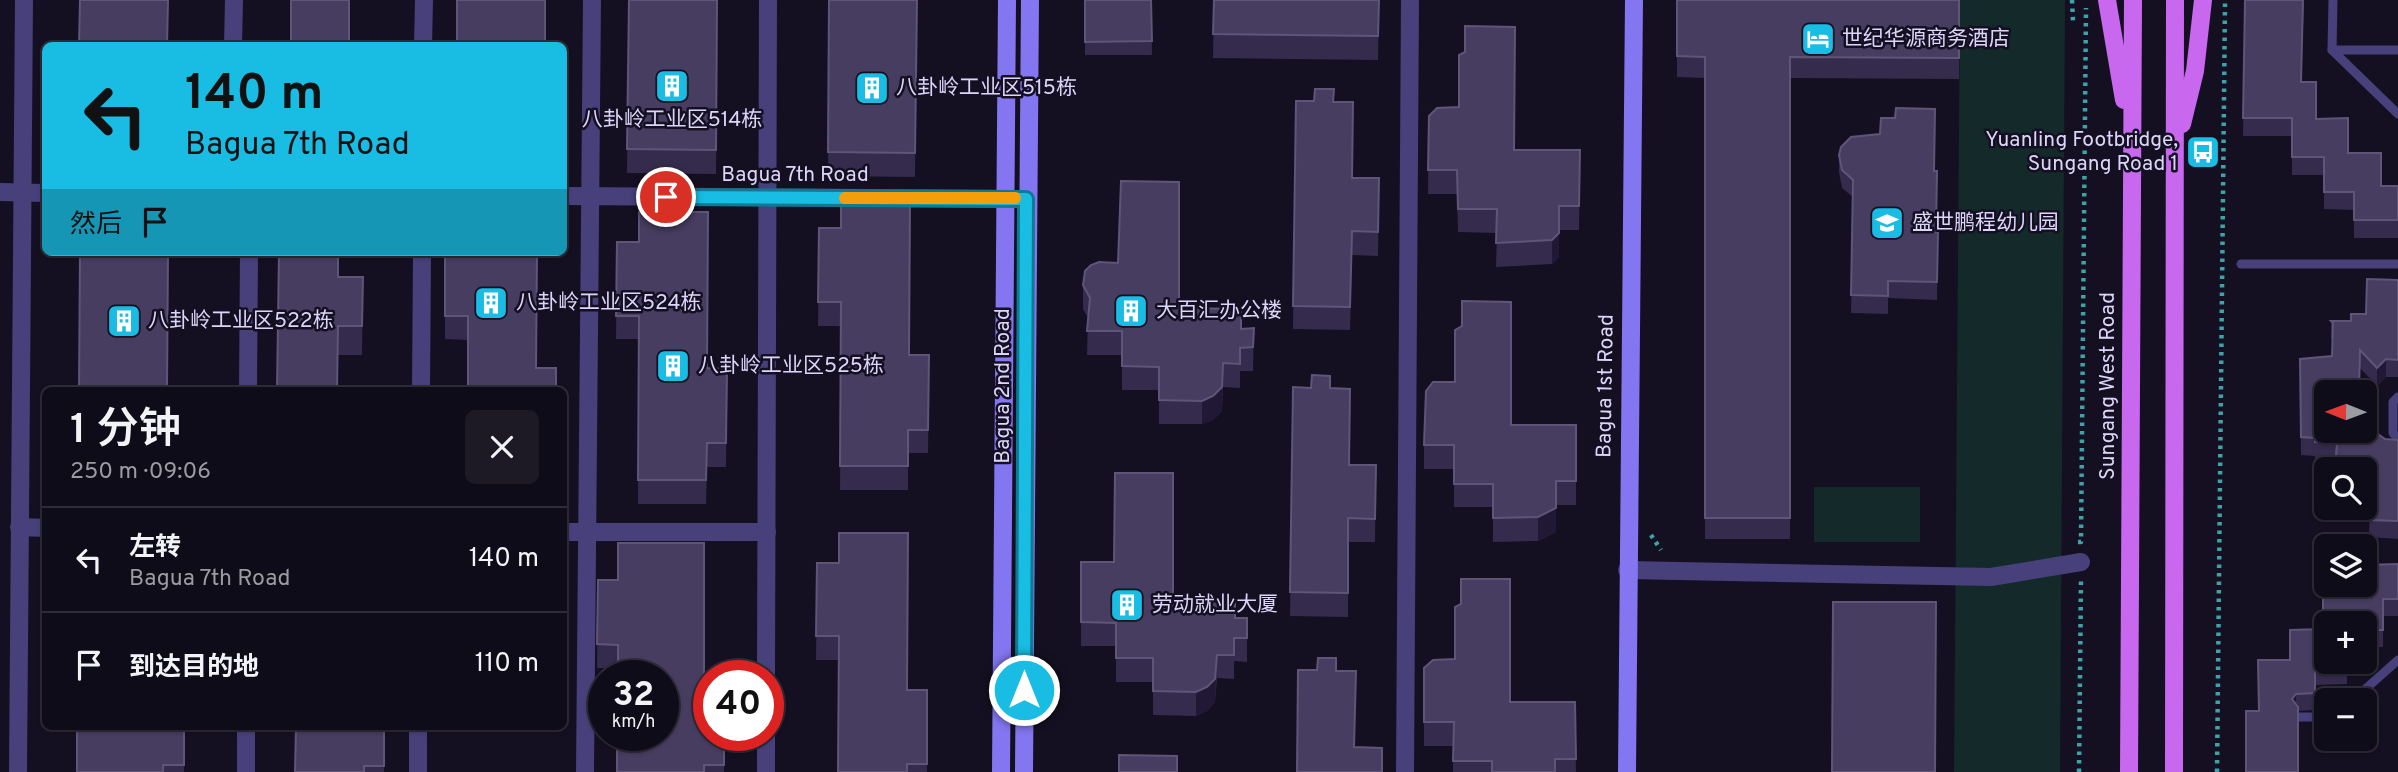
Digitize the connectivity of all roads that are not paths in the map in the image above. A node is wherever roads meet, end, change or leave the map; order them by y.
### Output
1 (24, 0) edge
2 (234, 0) edge
3 (424, 0) edge
4 (592, 0) edge
5 (768, 0) edge
6 (1007, 0) edge
7 (1030, 0) edge
8 (1410, 0) edge
9 (1634, 0) edge
10 (2107, 0) edge
11 (2133, 0) edge
12 (2175, 0) edge
13 (2203, 0) edge
14 (2333, 0) edge
15 (233, 42) edge
16 (424, 42) edge
17 (2332, 50) junction
18 (2398, 50) edge
19 (2398, 114) edge
20 (2132, 146) junction
21 (2175, 154) junction
22 (0, 192) edge
23 (22, 192) junction
24 (42, 192) edge
25 (567, 196) edge
26 (590, 196) junction
27 (768, 197) junction
28 (1004, 198) junction
29 (1026, 199) junction
30 (249, 256) edge
31 (422, 256) edge
32 (2241, 264) dead end
33 (2398, 264) edge
34 (248, 387) edge
35 (421, 387) edge
36 (2398, 397) edge
37 (2398, 438) edge
38 (19, 527) junction
39 (42, 528) edge
40 (567, 532) edge
41 (587, 532) junction
42 (767, 532) junction
43 (1627, 570) junction
44 (2081, 570) road end
45 (766, 660) edge
46 (2398, 660) edge
47 (2366, 688) edge
48 (2299, 717) edge
49 (2314, 717) edge
50 (246, 730) edge
51 (418, 730) edge
52 (766, 751) edge
53 (18, 772) edge
54 (246, 772) edge
55 (418, 772) edge
56 (585, 772) edge
57 (766, 772) edge
58 (1000, 772) edge
59 (1024, 772) edge
60 (1405, 772) edge
61 (1627, 772) edge
62 (2129, 772) edge
63 (2174, 772) edge

1 - 23 street
2 - 15 street
3 - 16 street
4 - 26 street
5 - 27 street
6 - 28 street, Bagua 2nd Road
7 - 29 street, Bagua 2nd Road
8 - 60 street
9 - 43 street, Bagua 1st Road
10 - 20 main road
11 - 20 main road, Sungang West Road
12 - 21 main road
13 - 21 main road
14 - 17 lane
17 - 18 lane
17 - 19 lane
20 - 62 main road, Sungang West Road
21 - 63 main road
22 - 23 street
23 - 24 street
23 - 38 street
25 - 26 street, Bagua 7th Road
26 - 27 street, Bagua 7th Road
26 - 41 street
27 - 28 street, Bagua 7th Road
27 - 42 street
28 - 29 street, Bagua 7th Road
28 - 58 street, Bagua 2nd Road
29 - 59 street, Bagua 2nd Road
30 - 34 street
31 - 35 street
32 - 33 lane
36 - 37 lane
38 - 39 street
38 - 53 street
40 - 41 street
41 - 42 street
41 - 56 street
42 - 45 street
43 - 44 street
43 - 61 street, Bagua 1st Road
46 - 47 lane
48 - 49 lane
50 - 54 street
51 - 55 street
52 - 57 street

